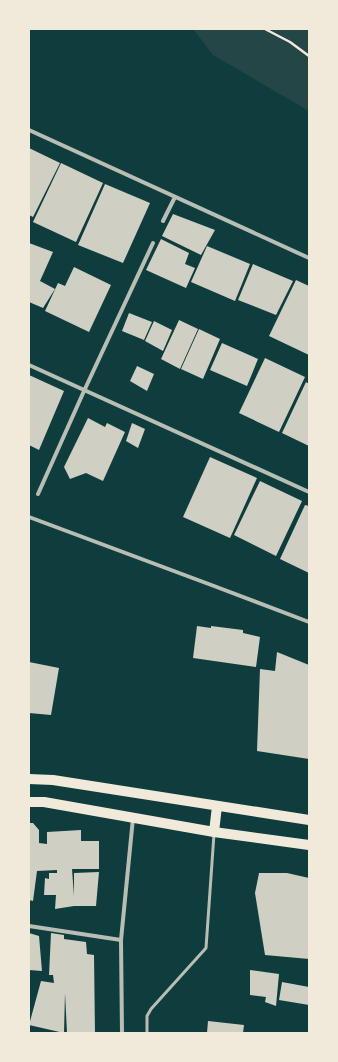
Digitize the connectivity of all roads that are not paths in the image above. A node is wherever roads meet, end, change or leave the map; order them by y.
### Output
1 (29, 130) edge
2 (175, 197) junction
3 (164, 221) dead end
4 (153, 243) dead end
5 (309, 258) edge
6 (29, 365) edge
7 (84, 390) junction
8 (309, 492) edge
9 (38, 494) dead end
10 (29, 517) edge
11 (309, 622) edge
12 (29, 779) edge
13 (29, 802) edge
14 (217, 806) junction
15 (133, 817) junction
16 (309, 820) edge
17 (214, 832) junction
18 (309, 845) edge
19 (29, 926) edge
20 (121, 940) junction
21 (122, 1033) edge
22 (147, 1033) edge

1 - 2 street
2 - 3 street
2 - 5 street
4 - 7 street
6 - 7 street
7 - 8 street
7 - 9 street
10 - 11 street
12 - 14 main road
13 - 15 main road
14 - 16 main road
14 - 17 main road
15 - 17 main road
15 - 20 street
17 - 18 main road
17 - 22 lane
19 - 20 street
20 - 21 street

